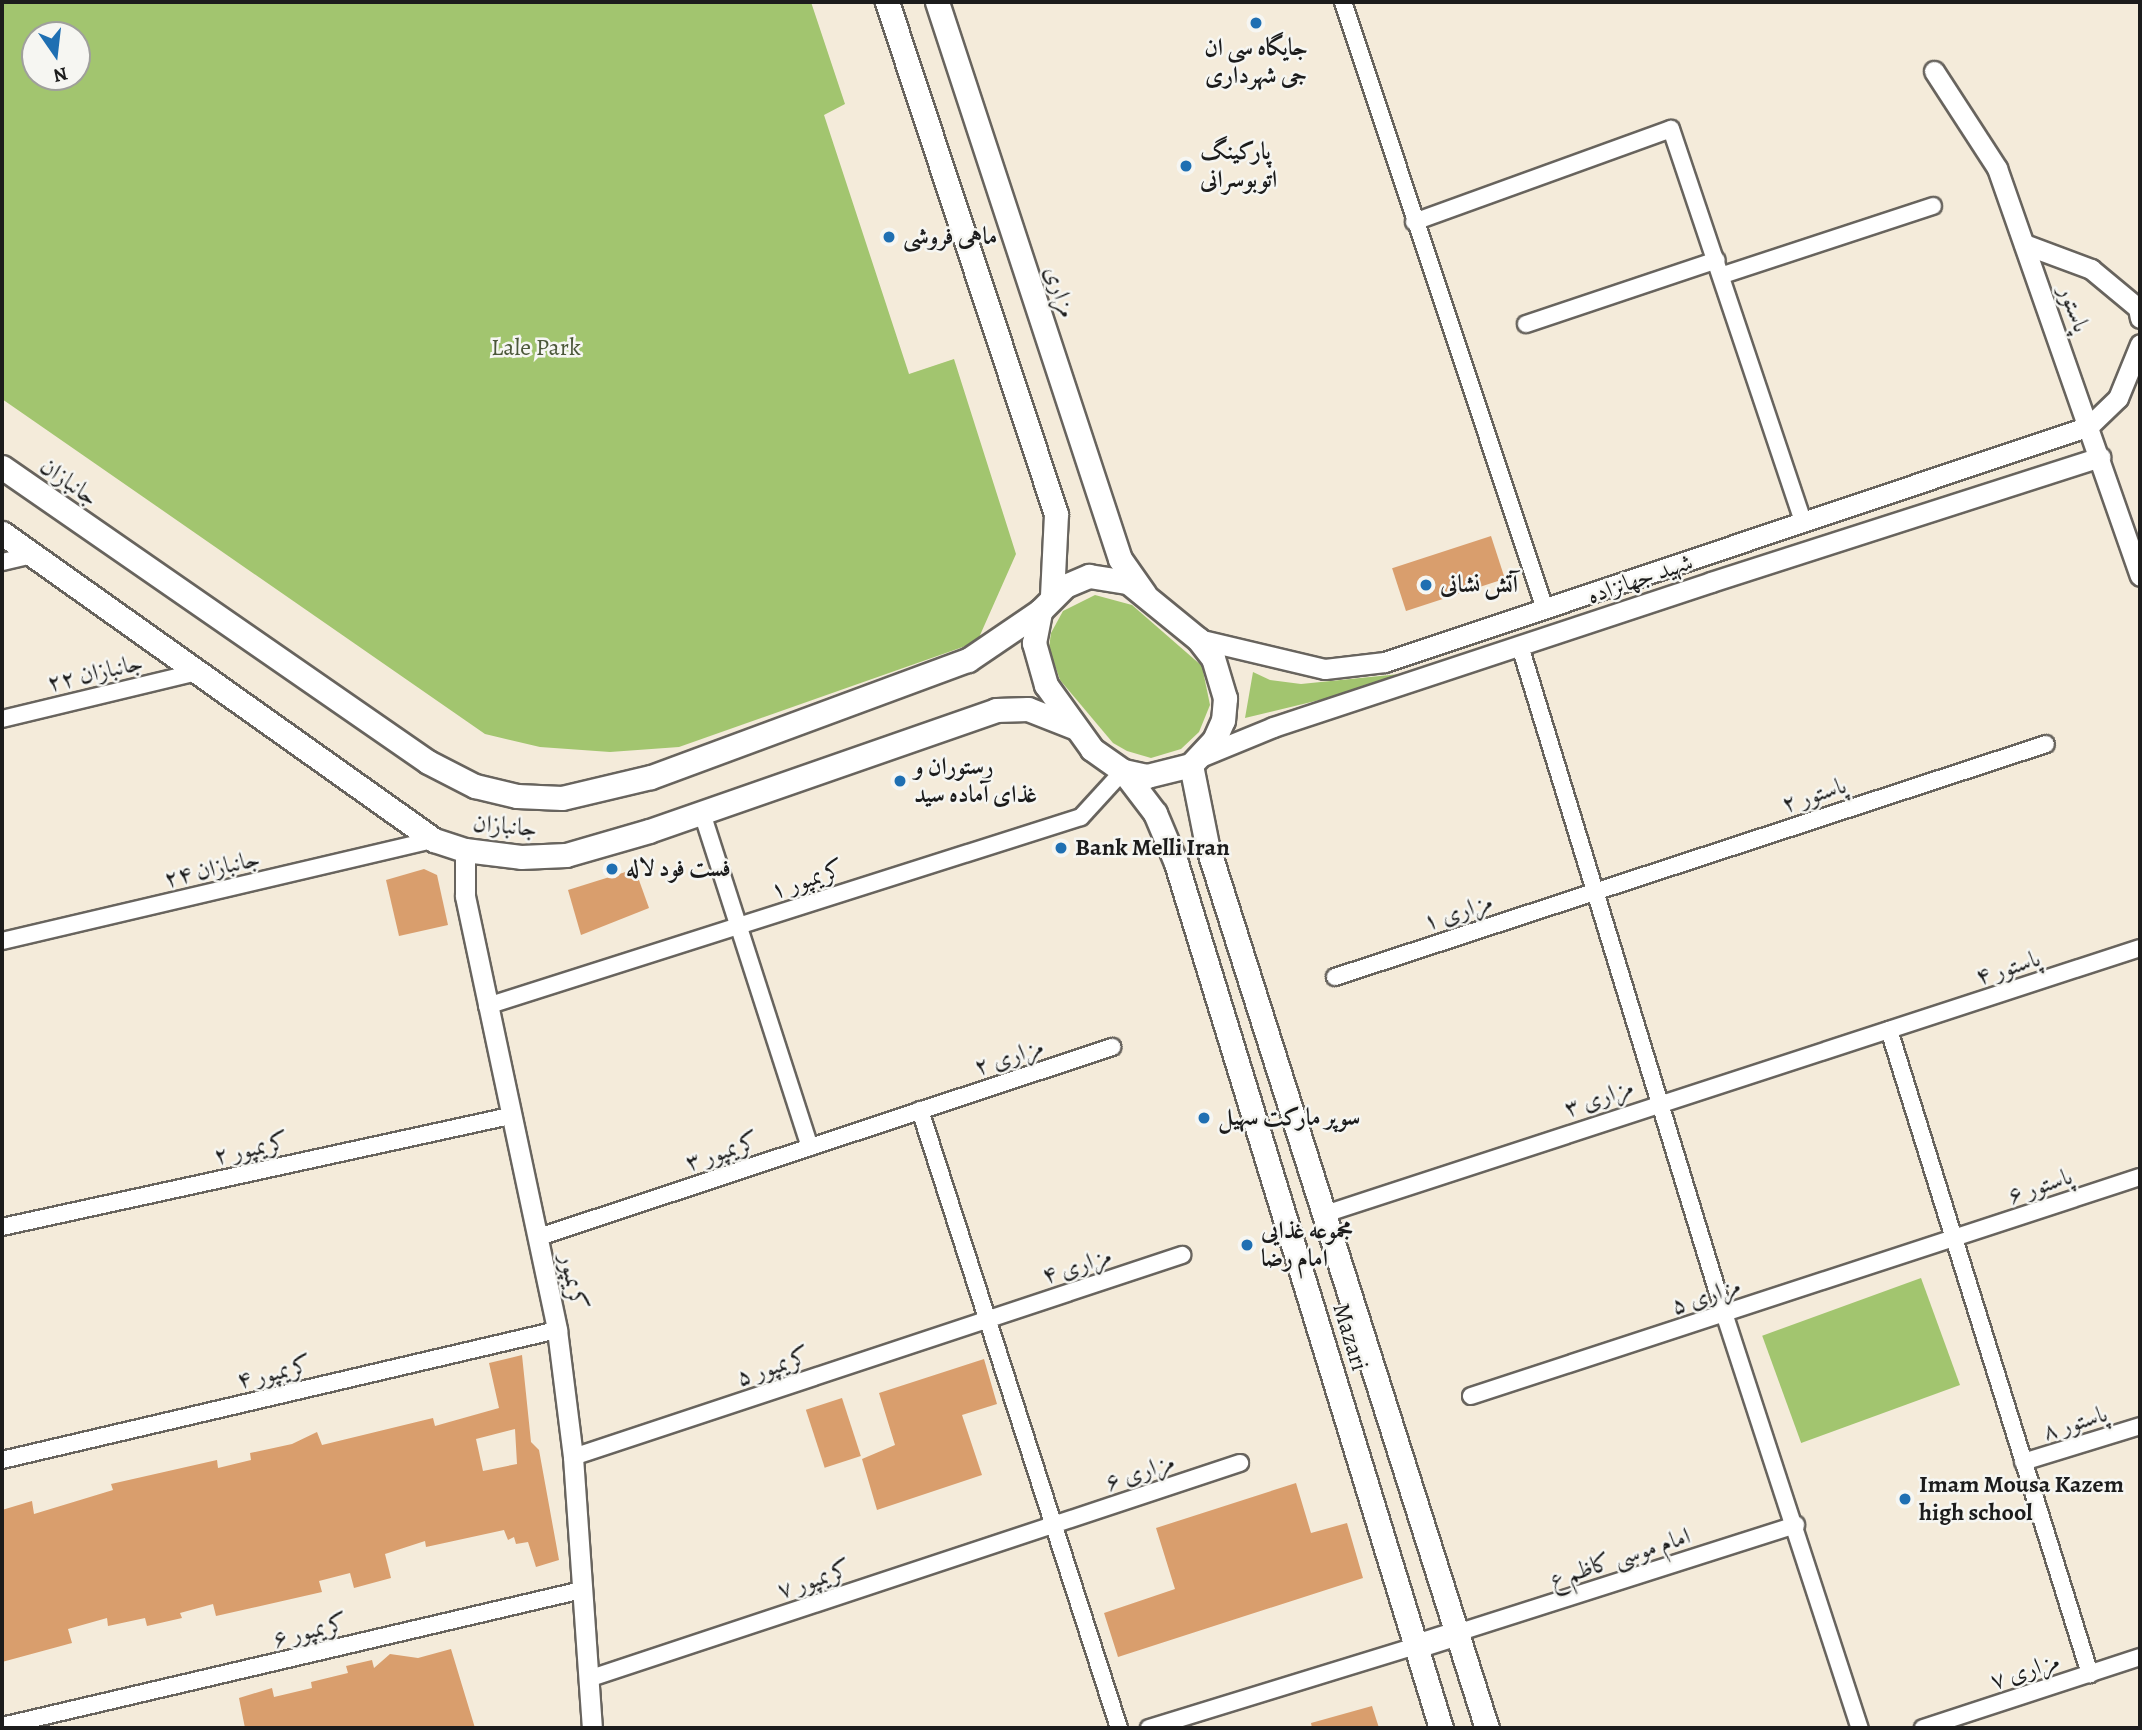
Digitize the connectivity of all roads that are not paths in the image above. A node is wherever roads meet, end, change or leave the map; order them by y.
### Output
1 (887, 2) edge
2 (937, 2) edge
3 (1343, 2) edge
4 (1934, 71) dead end
5 (1933, 206) dead end
6 (1414, 222) junction
7 (2024, 244) junction
8 (1720, 267) junction
9 (2115, 289) junction
10 (2140, 296) edge
11 (2140, 318) edge
12 (1526, 324) dead end
13 (2140, 344) edge
14 (2089, 426) junction
15 (2100, 457) junction
16 (2, 467) edge
17 (1802, 519) junction
18 (2, 533) edge
19 (32, 555) junction
20 (2, 562) edge
21 (2140, 576) edge
22 (1144, 593) junction
23 (1046, 604) junction
24 (1544, 606) junction
25 (1510, 618) junction
26 (1198, 639) junction
27 (1520, 646) junction
28 (198, 672) junction
29 (2, 719) edge
30 (1076, 728) junction
31 (2046, 744) dead end
32 (1195, 761) junction
33 (1123, 771) junction
34 (702, 813) junction
35 (434, 840) junction
36 (465, 850) junction
37 (1597, 890) junction
38 (739, 926) junction
39 (2, 941) edge
40 (2140, 948) edge
41 (1335, 977) dead end
42 (487, 1006) junction
43 (1889, 1030) junction
44 (1112, 1046) dead end
45 (1658, 1102) junction
46 (920, 1110) junction
47 (510, 1116) junction
48 (810, 1147) junction
49 (2140, 1177) edge
50 (1325, 1214) junction
51 (2, 1227) edge
52 (539, 1237) junction
53 (1954, 1238) junction
54 (1182, 1255) dead end
55 (1724, 1313) junction
56 (987, 1320) junction
57 (557, 1330) junction
58 (1471, 1396) dead end
59 (2140, 1426) edge
60 (573, 1457) junction
61 (2, 1460) edge
62 (2023, 1462) junction
63 (1240, 1463) dead end
64 (1053, 1525) junction
65 (1796, 1525) junction
66 (582, 1590) junction
67 (1457, 1633) junction
68 (1416, 1646) junction
69 (2140, 1657) edge
70 (2090, 1674) junction
71 (588, 1679) junction
72 (2, 1726) edge
73 (592, 1728) edge
74 (1119, 1728) edge
75 (1149, 1728) edge
76 (1441, 1728) edge
77 (1487, 1728) edge
78 (1860, 1728) edge
79 (1923, 1728) edge

1 - 23 main road
2 - 22 main road, مزاری
3 - 6 street
4 - 7 street, پاستور
5 - 8 street
6 - 8 street
6 - 24 street
7 - 9 street
7 - 14 street, پاستور
8 - 12 street
8 - 17 street
9 - 10 street
9 - 11 street
13 - 14 street
14 - 15 street, پاستور
14 - 17 street, شهید جهانزاده
15 - 21 street, پاستور
15 - 27 street, شهید جهانزاده
16 - 23 main road, جانبازان
17 - 24 street, شهید جهانزاده
18 - 19 main road, جانبازان
19 - 20 street
19 - 28 main road, جانبازان
22 - 23 main road
22 - 26 main road
23 - 30 main road
24 - 25 street, شهید جهانزاده
25 - 26 street, شهید جهانزاده
25 - 27 street
26 - 32 main road
27 - 32 street, شهید جهانزاده
27 - 37 street
28 - 29 street, جانبازان ۲۲
28 - 35 main road, جانبازان
30 - 33 main road
30 - 34 main road, جانبازان
31 - 37 street, پاستور ۲
32 - 33 main road
32 - 50 main road, Mazari
33 - 38 street, کریمپور ۱
33 - 68 main road, Mazari
34 - 36 main road, جانبازان
34 - 38 street
35 - 36 main road, جانبازان
35 - 39 street, جانبازان ۲۴
36 - 42 street, کریمپور
37 - 41 street, مزاری ۱
37 - 45 street
38 - 42 street, کریمپور ۱
38 - 48 street
40 - 43 street, پاستور ۴
42 - 47 street, کریمپور
43 - 45 street, مزاری ۳
43 - 53 street
44 - 46 street, مزاری ۲
45 - 50 street, مزاری ۳
45 - 55 street
46 - 48 street, کریمپور ۳
46 - 56 street
47 - 51 street, کریمپور ۲
47 - 52 street, کریمپور
48 - 52 street, کریمپور ۳
49 - 53 street, پاستور ۶
50 - 67 main road, Mazari
52 - 57 street, کریمپور
53 - 55 street, مزاری ۵
53 - 62 street
54 - 56 street, مزاری ۴
55 - 58 street, مزاری ۵
55 - 65 street
56 - 60 street, کریمپور ۵
56 - 64 street
57 - 60 street, کریمپور
57 - 61 street, کریمپور ۴
59 - 62 street, پاستور ۸
60 - 66 street, کریمپور
62 - 70 street
63 - 64 street, مزاری ۶
64 - 71 street, کریمپور ۷
64 - 74 street
65 - 67 street, امام موسی کاظم ع
65 - 78 street
66 - 71 street, کریمپور
66 - 72 street, کریمپور ۶
67 - 68 main road
67 - 77 main road, Mazari
68 - 75 street
68 - 76 main road, Mazari
69 - 70 street, مزاری ۷
70 - 79 street, مزاری ۷
71 - 73 street, کریمپور

